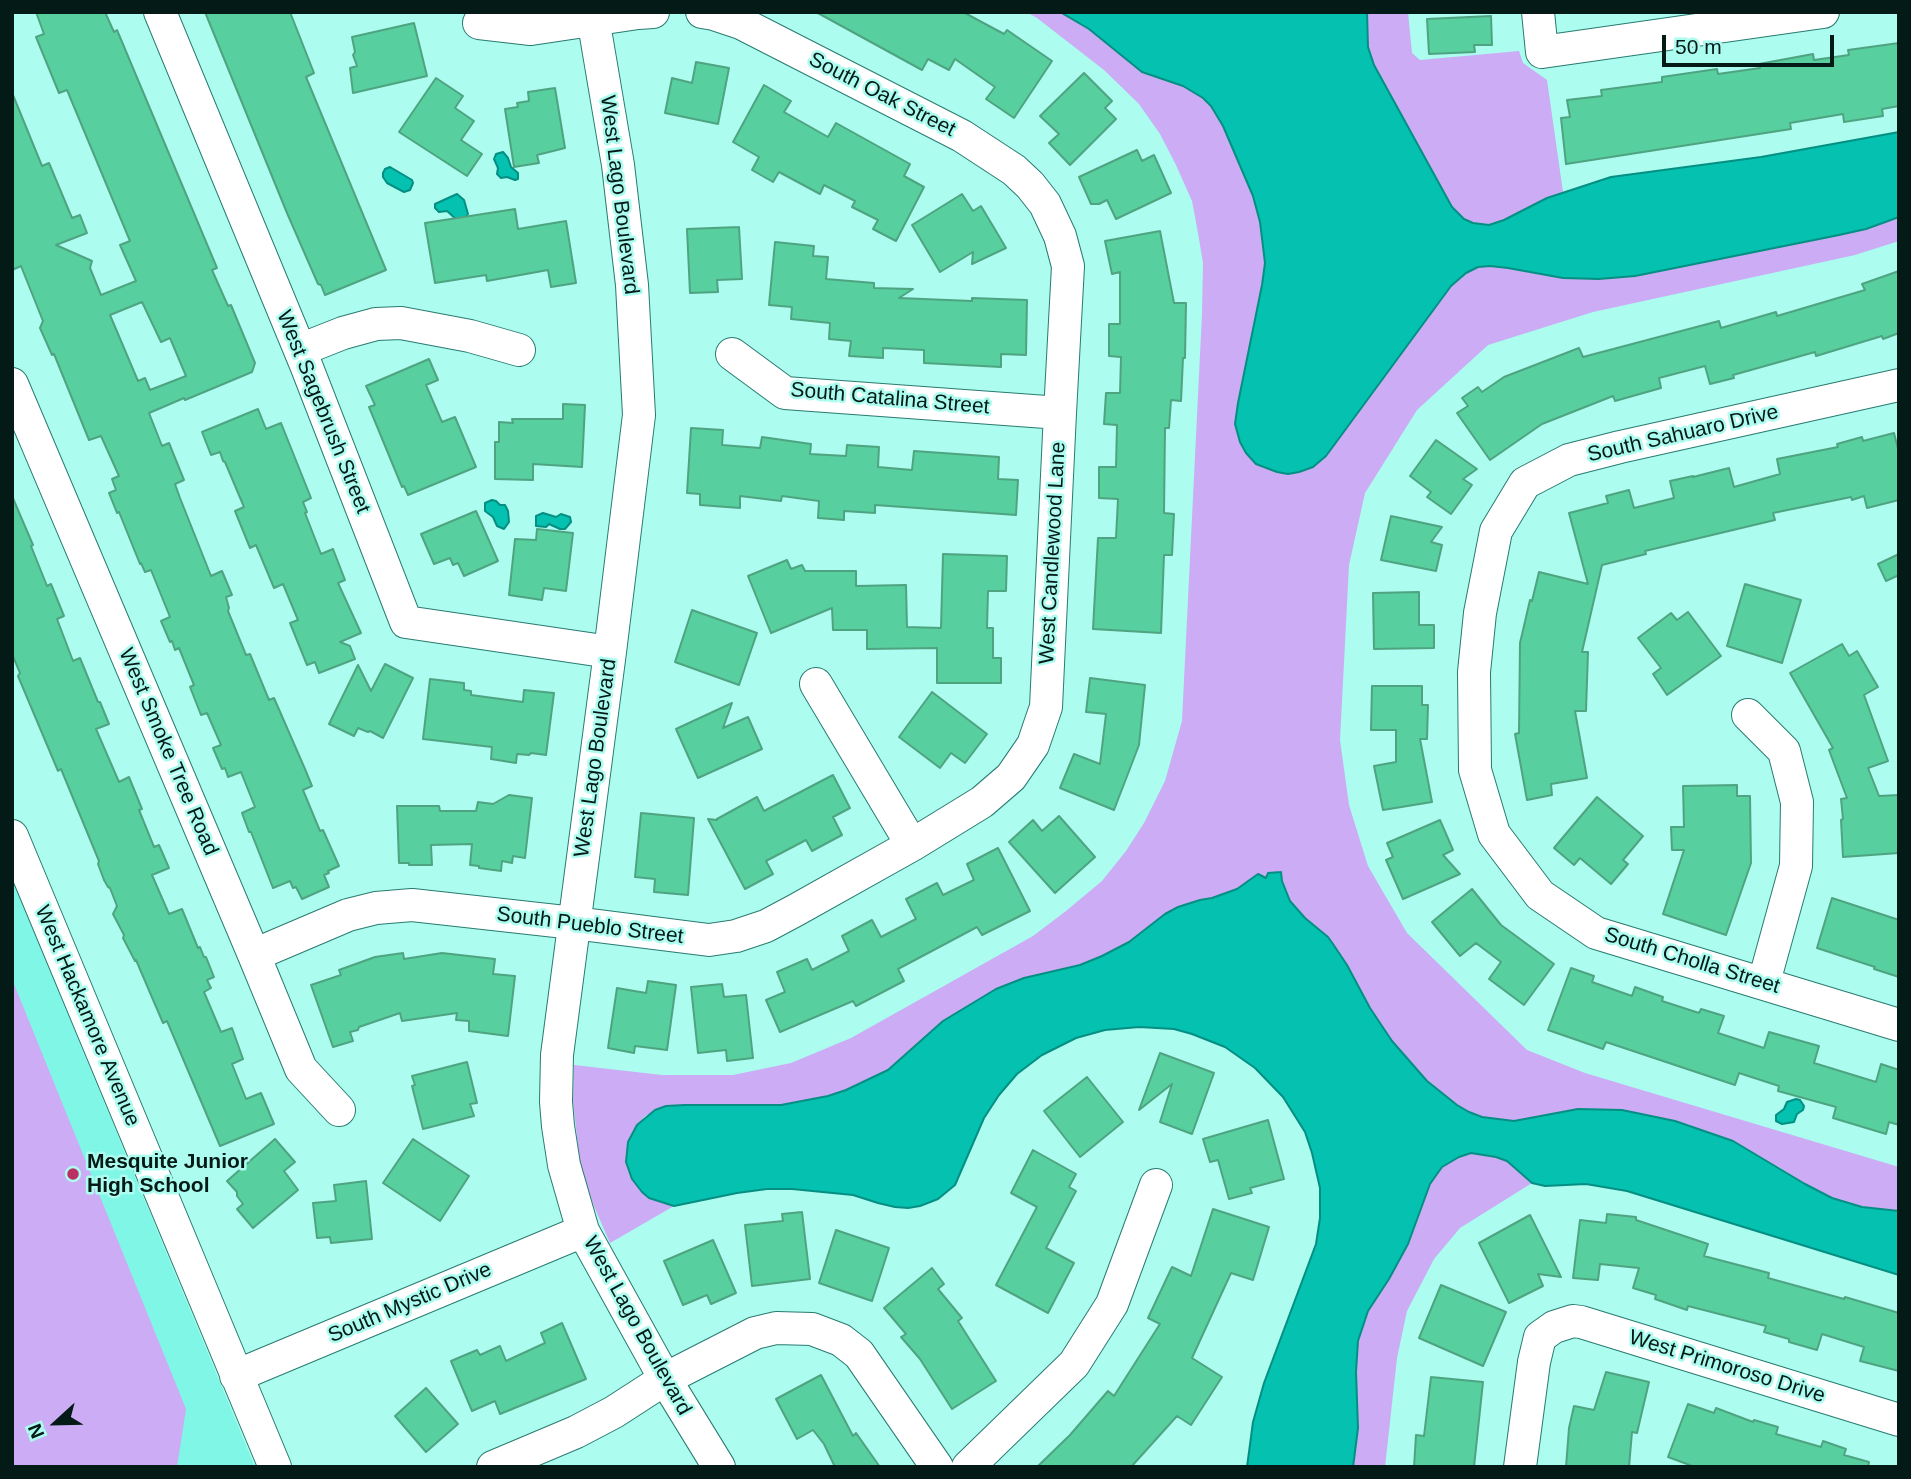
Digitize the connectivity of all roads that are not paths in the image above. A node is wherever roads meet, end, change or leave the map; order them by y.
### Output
1 (160, 12) edge
2 (653, 12) edge
3 (702, 12) edge
4 (1538, 12) edge
5 (1806, 13) edge
6 (593, 16) edge
7 (479, 23) dead end
8 (1045, 204) joint
9 (300, 350) junction
10 (519, 350) dead end
11 (732, 354) dead end
12 (12, 384) edge
13 (1899, 385) edge
14 (1060, 413) junction
15 (1496, 531) joint
16 (610, 652) junction
17 (816, 684) dead end
18 (1748, 715) dead end
19 (12, 836) edge
20 (912, 845) junction
21 (574, 923) junction
22 (254, 955) junction
23 (1763, 982) junction
24 (1899, 1025) edge
25 (339, 1111) dead end
26 (1156, 1185) dead end
27 (583, 1231) junction
28 (236, 1376) junction
29 (665, 1379) junction
30 (1899, 1420) edge
31 (275, 1467) edge
32 (493, 1467) edge
33 (719, 1467) edge
34 (937, 1467) edge
35 (968, 1467) edge
36 (1520, 1467) edge

1 - 9 street, West Sagebrush Street
2 - 6 street
3 - 8 street, South Oak Street
4 - 5 street
6 - 7 street
6 - 16 street, West Lago Boulevard
8 - 14 street, West Candlewood Lane
9 - 10 street
9 - 16 street, West Sagebrush Street
11 - 14 street, South Catalina Street
12 - 22 street, West Smoke Tree Road
13 - 15 street, South Sahuaro Drive
14 - 20 street, West Candlewood Lane
15 - 23 street, South Cholla Street
16 - 21 street, West Lago Boulevard
17 - 20 street
18 - 23 street
19 - 28 street, West Hackamore Avenue
20 - 21 street, South Pueblo Street
21 - 22 street, South Pueblo Street
21 - 27 street, West Lago Boulevard
22 - 25 street, West Smoke Tree Road
23 - 24 street, South Cholla Street
26 - 35 street
27 - 28 street, South Mystic Drive
27 - 29 street, West Lago Boulevard
28 - 31 street, West Hackamore Avenue
29 - 32 street
29 - 33 street, West Lago Boulevard
29 - 34 street
30 - 36 street, West Primoroso Drive

